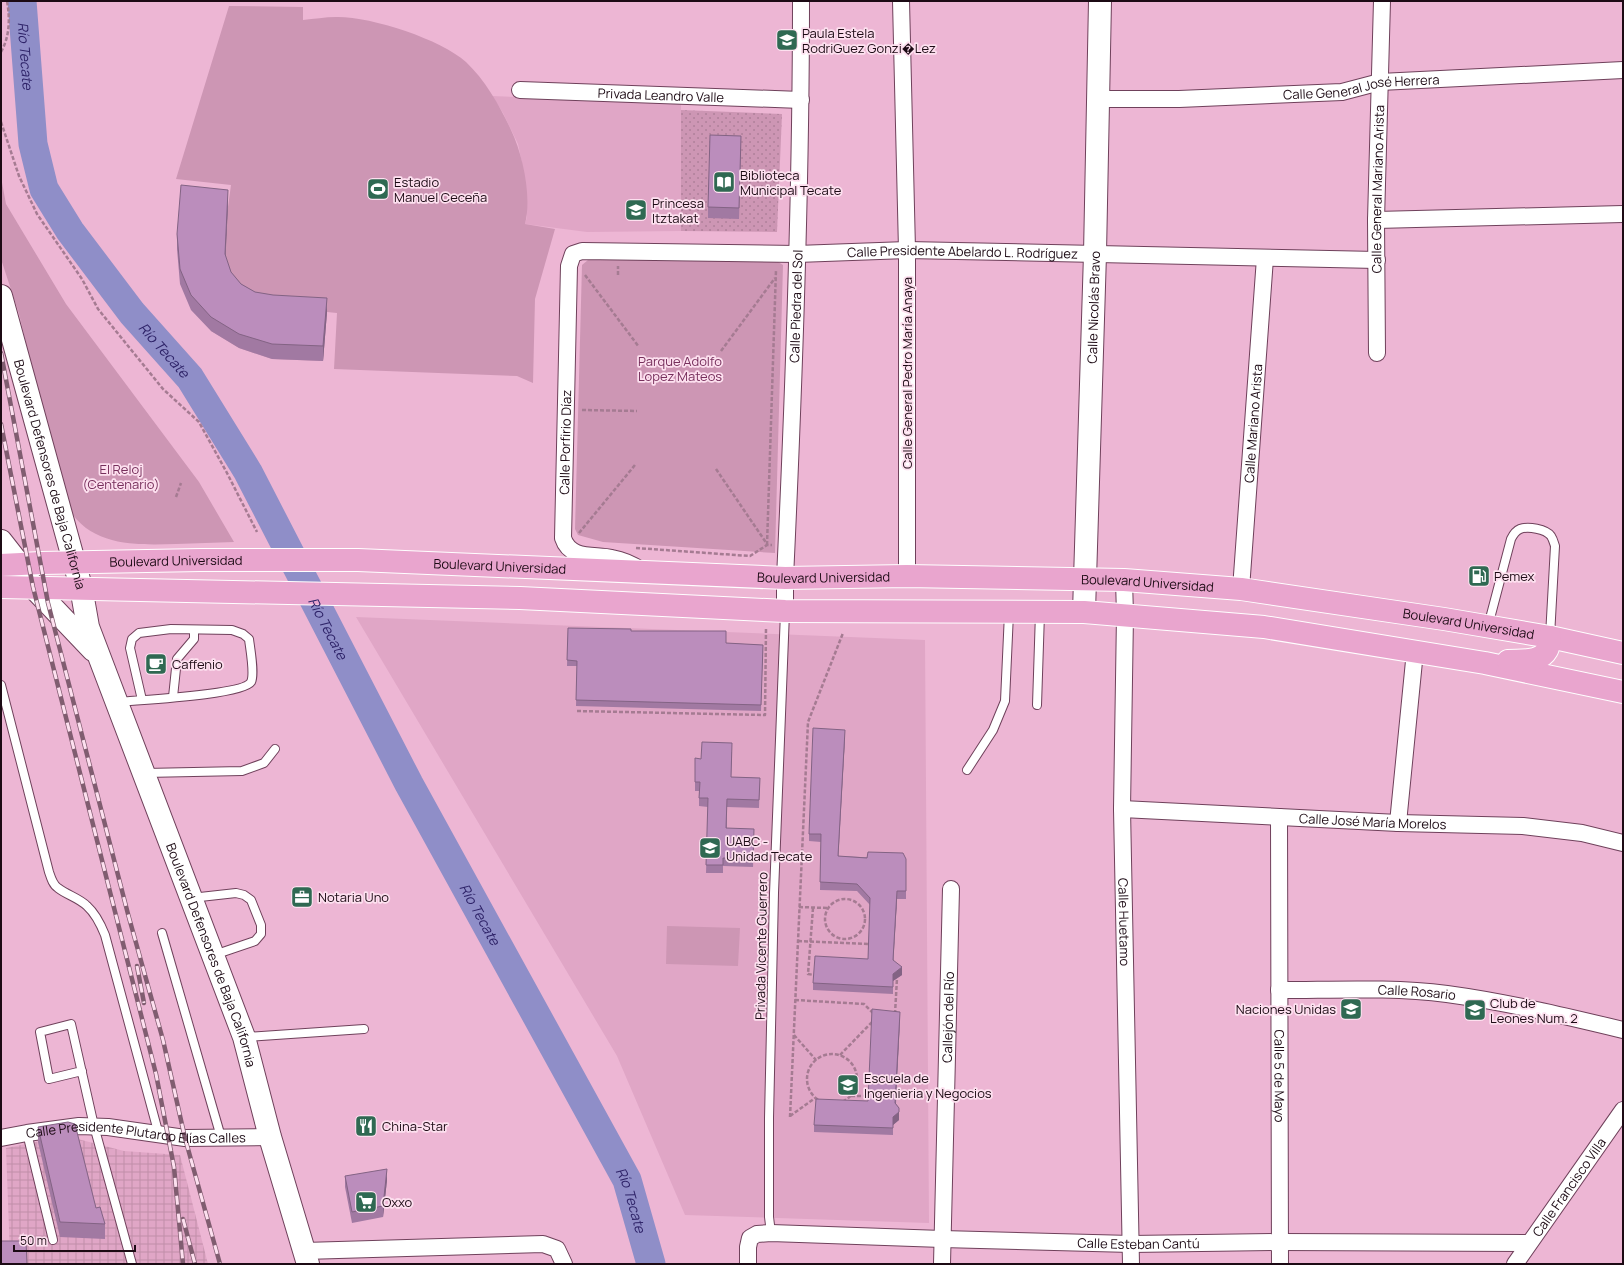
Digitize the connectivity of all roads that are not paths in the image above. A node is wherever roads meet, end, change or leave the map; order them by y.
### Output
1 (801, 1) edge
2 (901, 1) edge
3 (1100, 1) edge
4 (1382, 1) edge
5 (1623, 70) edge
6 (1380, 82) junction
7 (520, 90) dead end
8 (1099, 99) junction
9 (801, 100) junction
10 (1623, 214) edge
11 (1376, 220) junction
12 (907, 250) junction
13 (574, 254) joint
14 (797, 254) junction
15 (1095, 254) junction
16 (1265, 258) junction
17 (1377, 260) junction
18 (1, 296) edge
19 (1377, 353) dead end
20 (1, 541) edge
21 (74, 562) junction
22 (10, 565) edge
23 (646, 573) junction
24 (907, 576) junction
25 (785, 578) junction
26 (1084, 579) junction
27 (1124, 580) junction
28 (1, 587) edge
29 (33, 587) junction
30 (81, 587) junction
31 (1241, 589) junction
32 (785, 612) junction
33 (1009, 612) junction
34 (1040, 612) junction
35 (1084, 612) junction
36 (1125, 615) junction
37 (1488, 627) junction
38 (194, 630) junction
39 (1550, 637) junction
40 (1415, 651) junction
41 (97, 653) junction
42 (1623, 654) edge
43 (1485, 663) junction
44 (1, 685) edge
45 (1623, 692) edge
46 (173, 697) junction
47 (142, 700) junction
48 (116, 703) junction
49 (1037, 705) dead end
50 (275, 749) dead end
51 (968, 770) dead end
52 (144, 773) junction
53 (1122, 810) junction
54 (1279, 817) junction
55 (1398, 823) junction
56 (1623, 843) edge
57 (951, 889) dead end
58 (191, 898) junction
59 (162, 933) dead end
60 (213, 955) junction
61 (1279, 990) junction
62 (364, 1029) dead end
63 (1623, 1030) edge
64 (244, 1037) junction
65 (82, 1071) junction
66 (1623, 1110) edge
67 (94, 1126) junction
68 (27, 1133) junction
69 (160, 1135) junction
70 (270, 1136) junction
71 (221, 1137) junction
72 (1, 1138) edge
73 (771, 1233) junction
74 (53, 1240) dead end
75 (942, 1240) junction
76 (1280, 1242) junction
77 (1131, 1244) junction
78 (1529, 1244) junction
79 (306, 1257) edge
80 (132, 1264) edge
81 (564, 1264) edge
82 (748, 1264) edge
83 (942, 1264) edge
84 (1131, 1264) edge
85 (1280, 1264) edge
86 (1514, 1264) edge

1 - 9 street, Calle Piedra del Sol
2 - 12 street, Calle General Pedro María Anaya
3 - 8 main road, Calle Nicolás Bravo
4 - 6 street, Calle General Mariano Arista
5 - 6 street, Calle General José Herrera
6 - 8 street, Calle General José Herrera
6 - 11 street, Calle General Mariano Arista
7 - 9 street, Privada Leandro Valle
8 - 15 main road, Calle Nicolás Bravo
9 - 14 street, Calle Piedra del Sol
10 - 11 street
11 - 17 street, Calle General Mariano Arista
12 - 14 street, Calle Presidente Abelardo L. Rodríguez
12 - 15 street, Calle Presidente Abelardo L. Rodríguez
12 - 24 street, Calle General Pedro María Anaya
13 - 14 street, Calle Presidente Abelardo L. Rodríguez
13 - 23 street, Calle Porfirio Díaz
14 - 25 street, Calle Piedra del Sol
15 - 16 street, Calle Presidente Abelardo L. Rodríguez
15 - 26 main road, Calle Nicolás Bravo
16 - 17 street, Calle Presidente Abelardo L. Rodríguez
16 - 31 street, Calle Mariano Arista
17 - 19 street, Calle General Mariano Arista
18 - 21 main road, Boulevard Defensores de Baja California
20 - 22 main road, Boulevard Defensores de Baja California
21 - 22 main road, Boulevard Universidad
21 - 23 main road, Boulevard Universidad
21 - 30 main road, Boulevard Defensores de Baja California
22 - 29 main road, Boulevard Defensores de Baja California
23 - 25 main road, Boulevard Universidad
24 - 25 main road, Boulevard Universidad
24 - 26 main road, Boulevard Universidad
25 - 32 street, Calle Piedra del Sol
26 - 27 main road, Boulevard Universidad
26 - 35 main road, Calle Nicolás Bravo
27 - 31 main road, Boulevard Universidad
27 - 36 street, Calle Huetamo
28 - 29 main road, Boulevard Universidad
29 - 30 main road, Boulevard Universidad
29 - 41 main road, Boulevard Defensores de Baja California
30 - 32 main road, Boulevard Universidad
30 - 41 main road, Boulevard Defensores de Baja California
31 - 37 main road, Boulevard Universidad
32 - 33 main road, Boulevard Universidad
32 - 73 lane, Privada Vicente Guerrero
33 - 34 main road, Boulevard Universidad
33 - 51 lane
34 - 35 main road, Boulevard Universidad
34 - 49 lane
35 - 36 main road, Boulevard Universidad
36 - 40 main road, Boulevard Universidad
36 - 53 street, Calle Huetamo
37 - 39 main road, Boulevard Universidad
37 - 39 lane
38 - 46 lane
38 - 46 lane
38 - 47 lane
39 - 42 main road, Boulevard Universidad
39 - 43 main road
40 - 43 main road, Boulevard Universidad
40 - 55 street
41 - 48 main road, Boulevard Defensores de Baja California
43 - 45 main road, Boulevard Universidad
44 - 69 lane
46 - 47 lane
47 - 48 lane
48 - 52 main road, Boulevard Defensores de Baja California
50 - 52 lane
52 - 58 main road, Boulevard Defensores de Baja California
53 - 54 street, Calle José María Morelos
53 - 77 street, Calle Huetamo
54 - 55 street, Calle José María Morelos
54 - 61 street, Calle 5 de Mayo
55 - 56 street, Calle José María Morelos
57 - 75 street, Callejón del Río
58 - 60 main road, Boulevard Defensores de Baja California
58 - 60 lane
59 - 71 lane
60 - 64 main road, Boulevard Defensores de Baja California
61 - 63 street, Calle Rosario
61 - 76 street, Calle 5 de Mayo
62 - 64 lane
64 - 70 main road, Boulevard Defensores de Baja California
65 - 65 lane
65 - 67 lane
66 - 78 street, Calle Francisco Villa
67 - 68 street, Calle Presidente Plutarco Elías Calles
67 - 69 street, Calle Presidente Plutarco Elías Calles
67 - 80 lane
68 - 72 street, Calle Presidente Plutarco Elías Calles
68 - 74 lane
69 - 71 street, Calle Presidente Plutarco Elías Calles
70 - 71 street, Calle Presidente Plutarco Elías Calles
70 - 79 main road, Boulevard Defensores de Baja California
73 - 75 street, Calle Esteban Cantú
73 - 82 street, Calle Esteban Cantú
75 - 77 street, Calle Esteban Cantú
75 - 83 street, Callejón del Río
76 - 77 street, Calle Esteban Cantú
76 - 78 street, Calle Esteban Cantú
76 - 85 street, Calle 5 de Mayo
77 - 84 street, Calle Huetamo
78 - 86 street, Calle Francisco Villa
79 - 81 street

